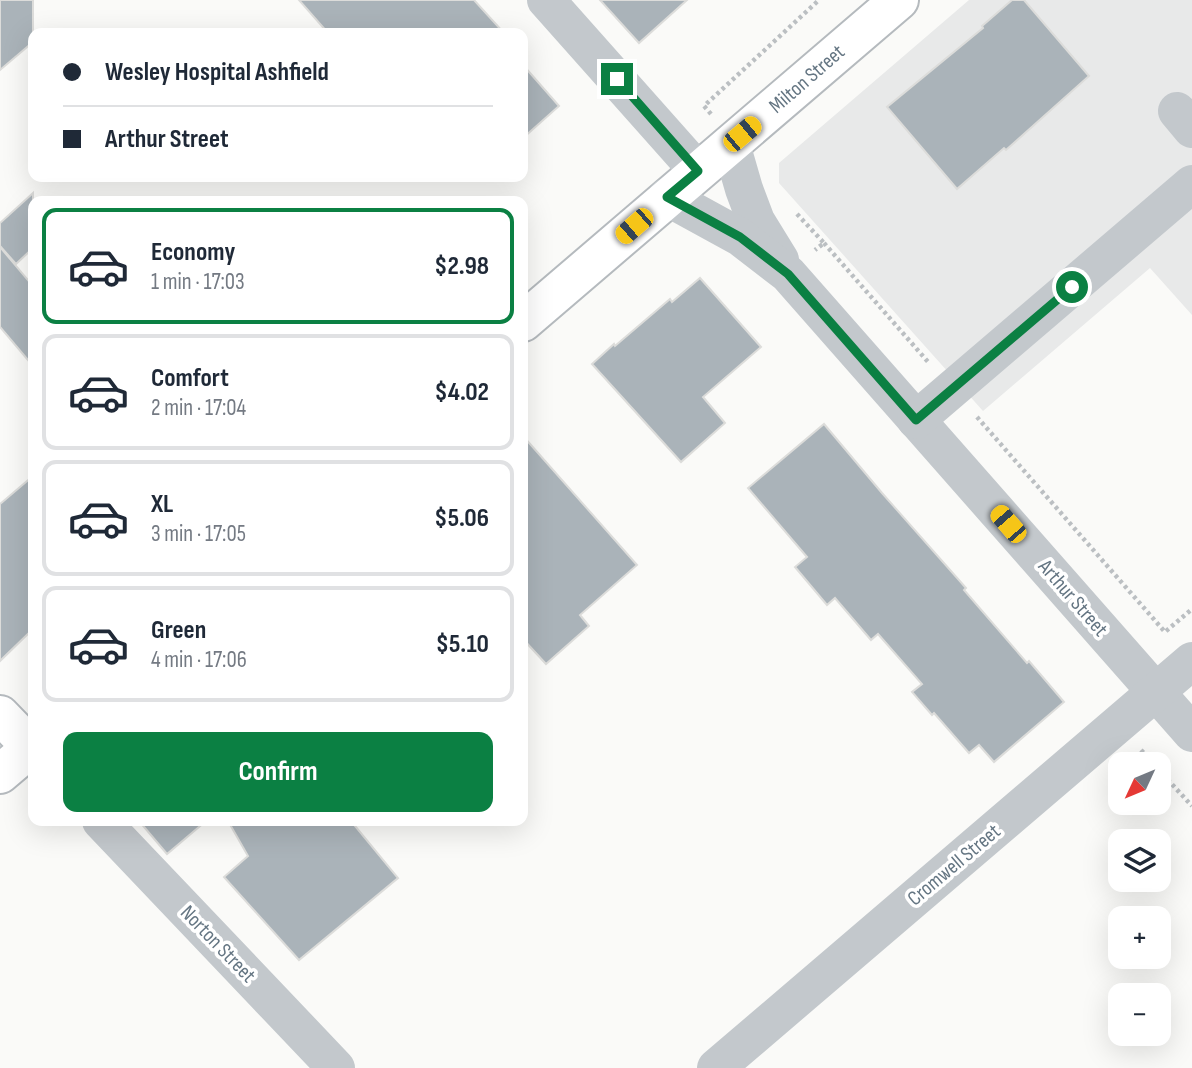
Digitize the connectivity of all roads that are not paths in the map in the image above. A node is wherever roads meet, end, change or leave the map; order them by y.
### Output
1 (546, 0) edge
2 (899, 0) edge
3 (731, 144) junction
4 (698, 171) junction
5 (1192, 184) edge
6 (667, 197) junction
7 (788, 274) junction
8 (528, 318) edge
9 (916, 420) junction
10 (1192, 660) edge
11 (1156, 692) junction
12 (0, 715) edge
13 (1192, 733) edge
14 (28, 743) edge
15 (28, 752) edge
16 (0, 774) edge
17 (105, 826) edge
18 (333, 1067) edge
19 (716, 1068) edge

1 - 4 street
2 - 3 main road, Milton Street
3 - 4 main road, Milton Street
3 - 7 street, Arthur Street
4 - 6 main road, Milton Street
5 - 9 street
6 - 7 street, Arthur Street
6 - 8 main road, Milton Street
7 - 9 street, Arthur Street
9 - 11 street, Arthur Street
10 - 11 street, Cromwell Street
11 - 13 street, Arthur Street
11 - 19 street, Cromwell Street
12 - 14 main road
15 - 16 main road
17 - 18 street, Norton Street

